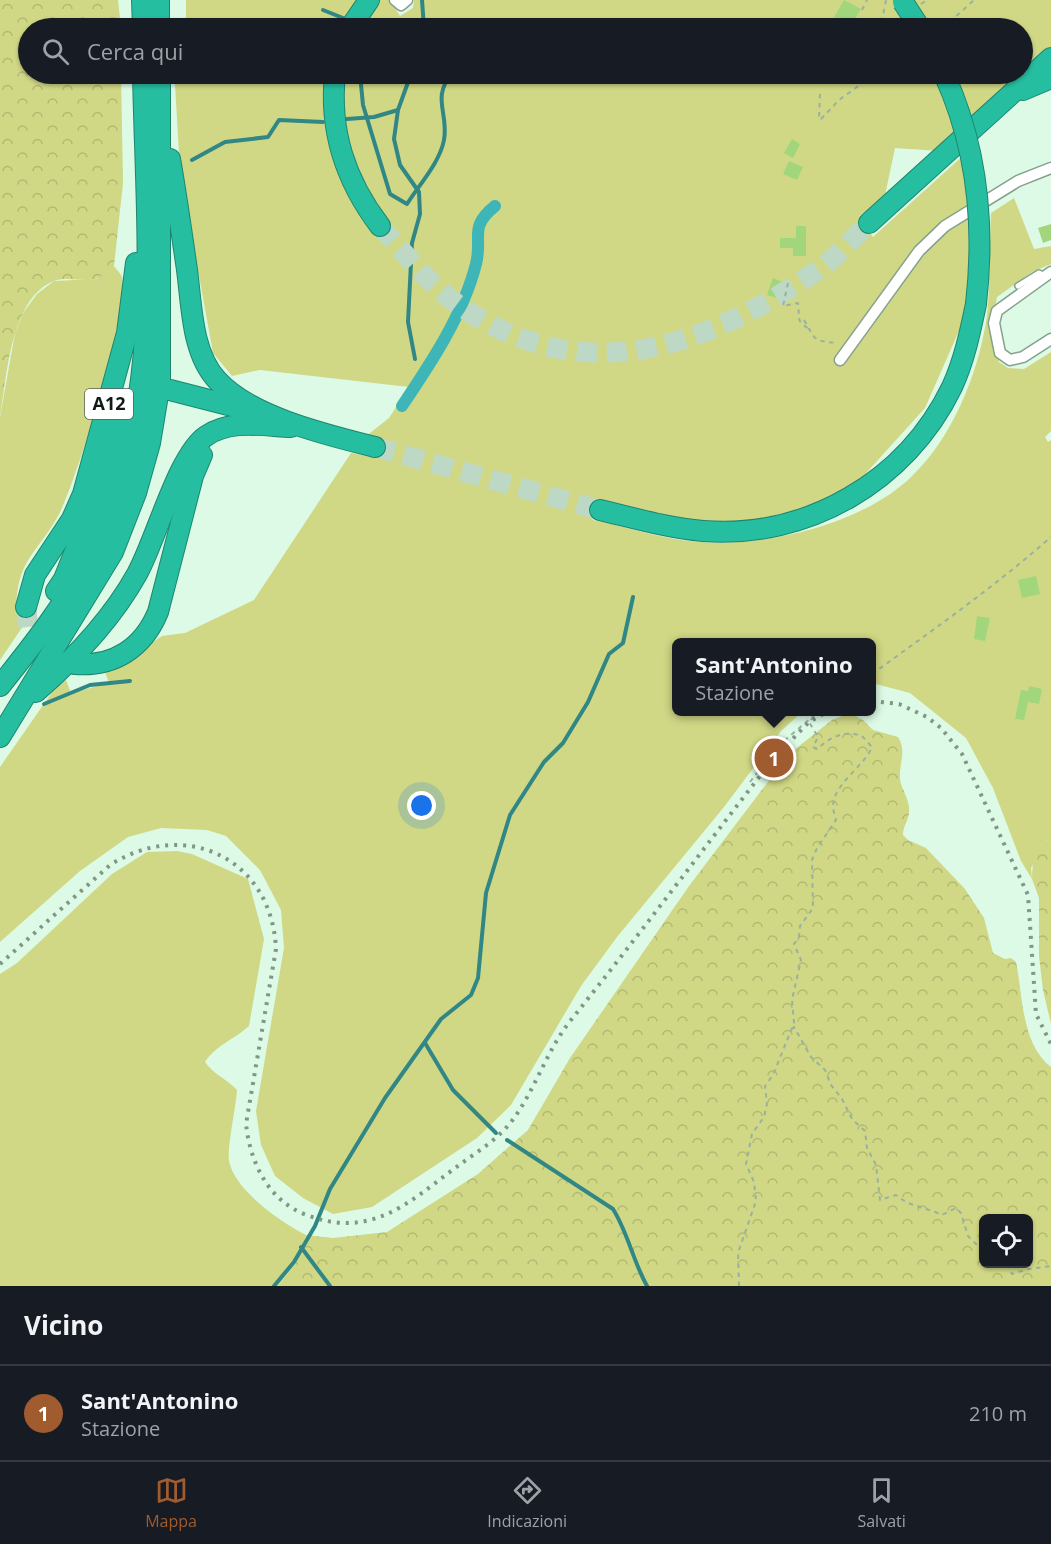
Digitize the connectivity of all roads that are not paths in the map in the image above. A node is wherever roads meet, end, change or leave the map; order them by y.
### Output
1 (142, 0) edge
2 (159, 0) edge
3 (369, 0) edge
4 (395, 0) edge
5 (407, 0) edge
6 (902, 1) edge
7 (143, 18) edge
8 (159, 18) edge
9 (357, 18) edge
10 (913, 18) edge
11 (1051, 58) edge
12 (1033, 74) edge
13 (1051, 78) edge
14 (143, 84) edge
15 (160, 84) edge
16 (335, 84) edge
17 (948, 84) edge
18 (1022, 84) edge
19 (1007, 98) junction
20 (161, 109) junction
21 (1051, 168) edge
22 (145, 186) junction
23 (869, 223) tunnel mouth
24 (380, 226) tunnel mouth
25 (1048, 274) edge
26 (1018, 286) dead end
27 (1051, 339) edge
28 (840, 360) dead end
29 (170, 390) dead end
30 (121, 417) dead end
31 (280, 418) junction
32 (259, 426) junction
33 (304, 428) junction
34 (375, 447) tunnel mouth
35 (600, 510) tunnel mouth
36 (26, 607) tunnel mouth
37 (75, 664) dead end
38 (0, 676) edge
39 (0, 686) edge
40 (16, 710) junction
41 (0, 737) edge

1 - 7 highway
2 - 8 highway
3 - 9 highway
4 - 5 street
6 - 10 highway, bridge
11 - 12 highway
13 - 19 highway
14 - 22 highway
15 - 20 highway
16 - 24 highway
17 - 35 highway, bridge
18 - 19 highway
19 - 23 highway
20 - 31 highway
20 - 40 highway
21 - 28 street
22 - 36 highway, A12
22 - 39 highway
25 - 26 lane
25 - 27 street
29 - 31 highway
30 - 38 highway
31 - 33 highway
32 - 33 highway
32 - 37 highway
32 - 40 highway
33 - 34 highway
40 - 41 highway

